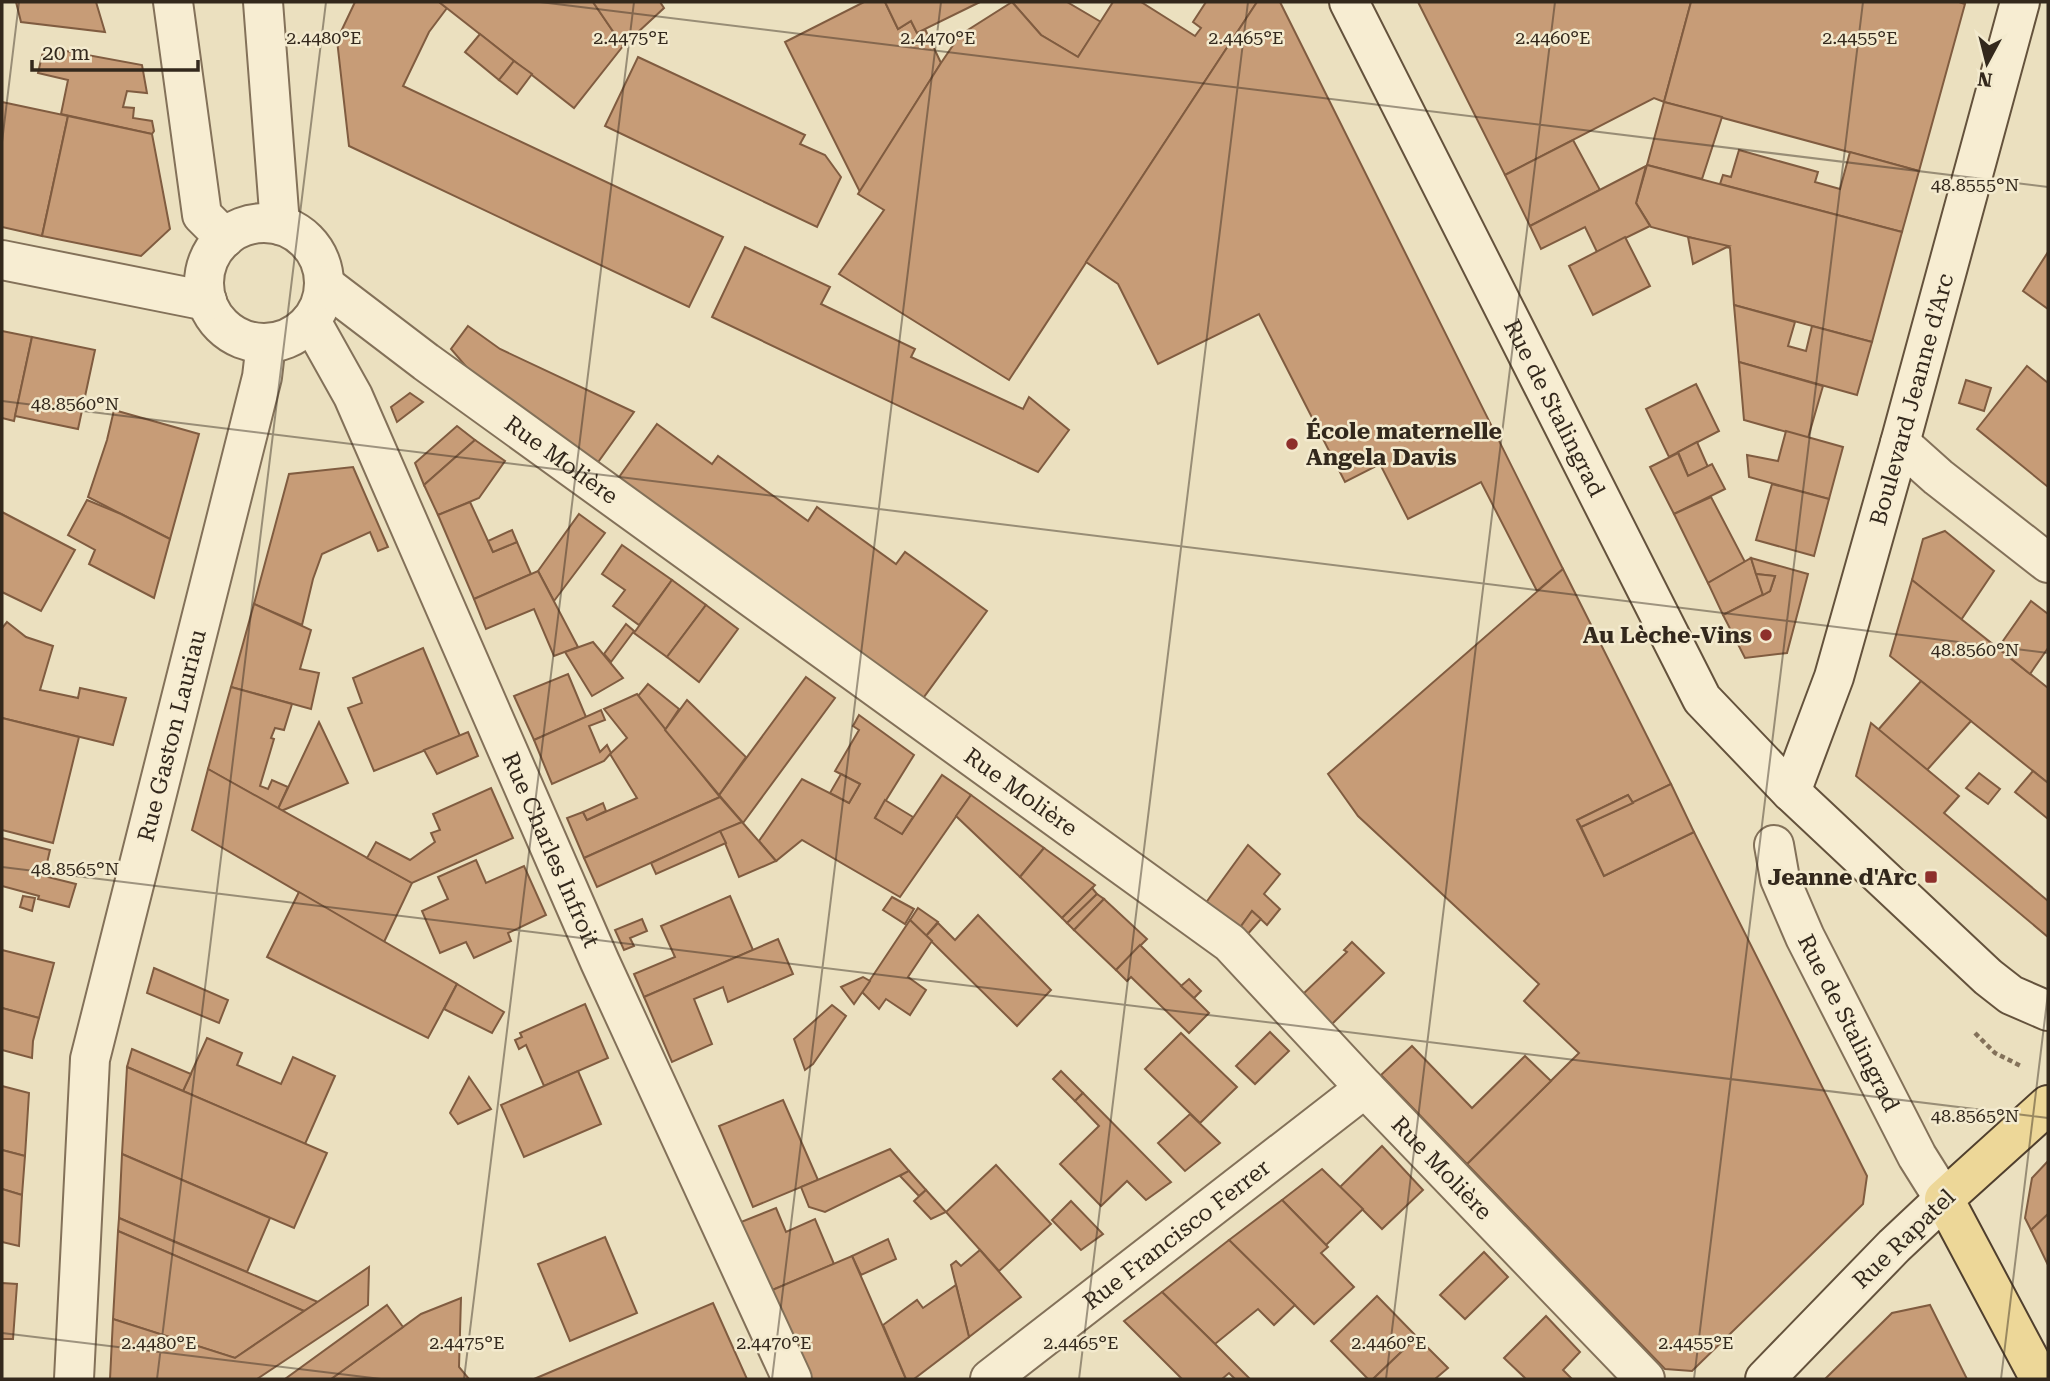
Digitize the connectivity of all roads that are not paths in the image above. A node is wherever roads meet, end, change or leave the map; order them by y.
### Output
1 (173, 2) edge
2 (263, 2) edge
3 (1349, 2) edge
4 (2020, 2) edge
5 (280, 225) junction
6 (225, 238) junction
7 (2, 260) edge
8 (325, 285) junction
9 (206, 301) junction
10 (311, 321) junction
11 (266, 343) junction
12 (1900, 443) junction
13 (2048, 563) edge
14 (1791, 792) junction
15 (1774, 845) dead end
16 (2048, 1011) edge
17 (1365, 1088) junction
18 (2048, 1105) edge
19 (1944, 1199) junction
20 (74, 1379) edge
21 (792, 1379) edge
22 (989, 1379) edge
23 (1645, 1379) edge
24 (1765, 1379) edge
25 (2040, 1379) edge

1 - 6 street
2 - 5 street
3 - 14 street, Rue de Stalingrad
4 - 12 street, Boulevard Jeanne d'Arc
5 - 6 street
5 - 8 street
6 - 9 street
7 - 9 street
8 - 10 street
8 - 17 street, Rue Molière
9 - 11 street
10 - 11 street
10 - 21 street, Rue Charles Infroit
11 - 20 street, Rue Gaston Lauriau
12 - 13 street
12 - 14 street, Boulevard Jeanne d'Arc
14 - 16 street, Rue de Stalingrad
15 - 19 street, Rue de Stalingrad
17 - 22 street, Rue Francisco Ferrer
17 - 23 street, Rue Molière
18 - 19 main road, Rue Rapatel
19 - 24 street, Rue Rapatel
19 - 25 main road, Rue de Stalingrad

